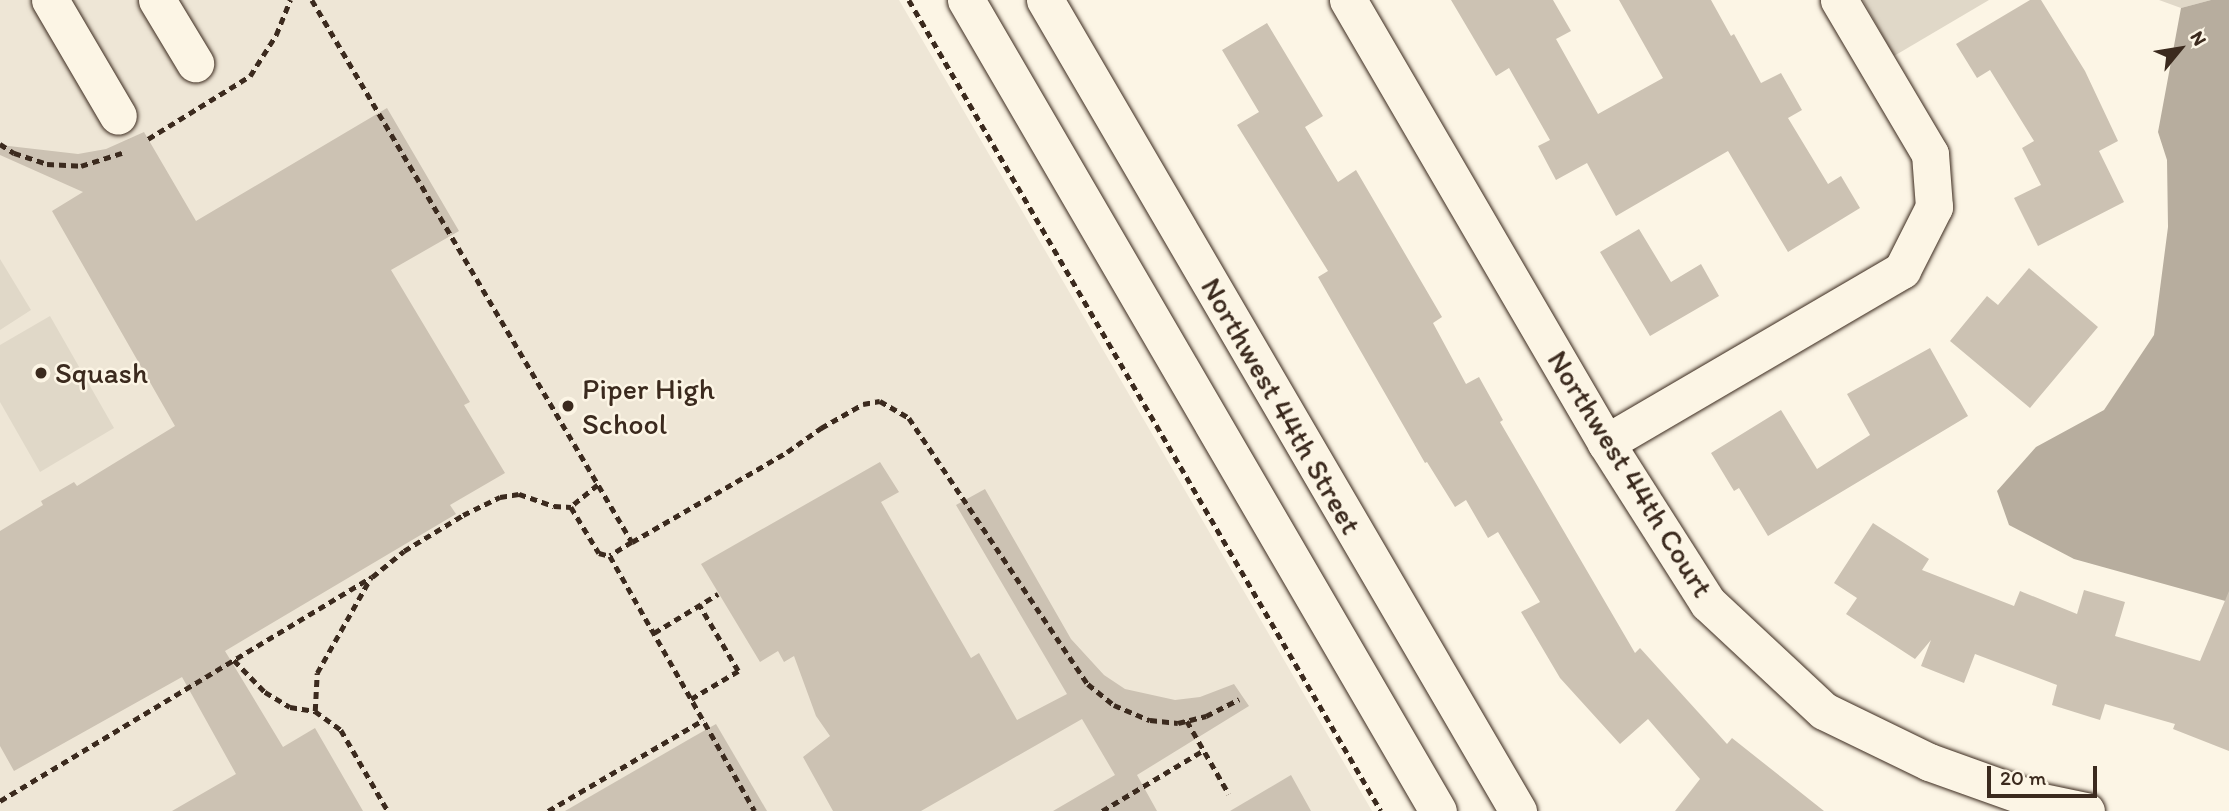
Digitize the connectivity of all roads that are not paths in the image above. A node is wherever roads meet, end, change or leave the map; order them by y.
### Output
1 (50, 0) edge
2 (157, 0) edge
3 (966, 0) edge
4 (1045, 0) edge
5 (1348, 0) edge
6 (1839, 0) edge
7 (195, 63) dead end
8 (127, 130) road end
9 (1606, 443) junction
10 (2038, 806) edge
11 (1438, 811) edge
12 (1518, 811) edge
13 (2086, 811) edge

1 - 8 street
2 - 7 street
3 - 11 street
4 - 12 street, Northwest 44th Street
5 - 9 street, Northwest 44th Court
6 - 9 street
9 - 10 street, Northwest 44th Court
10 - 13 street, Northwest 44th Court

